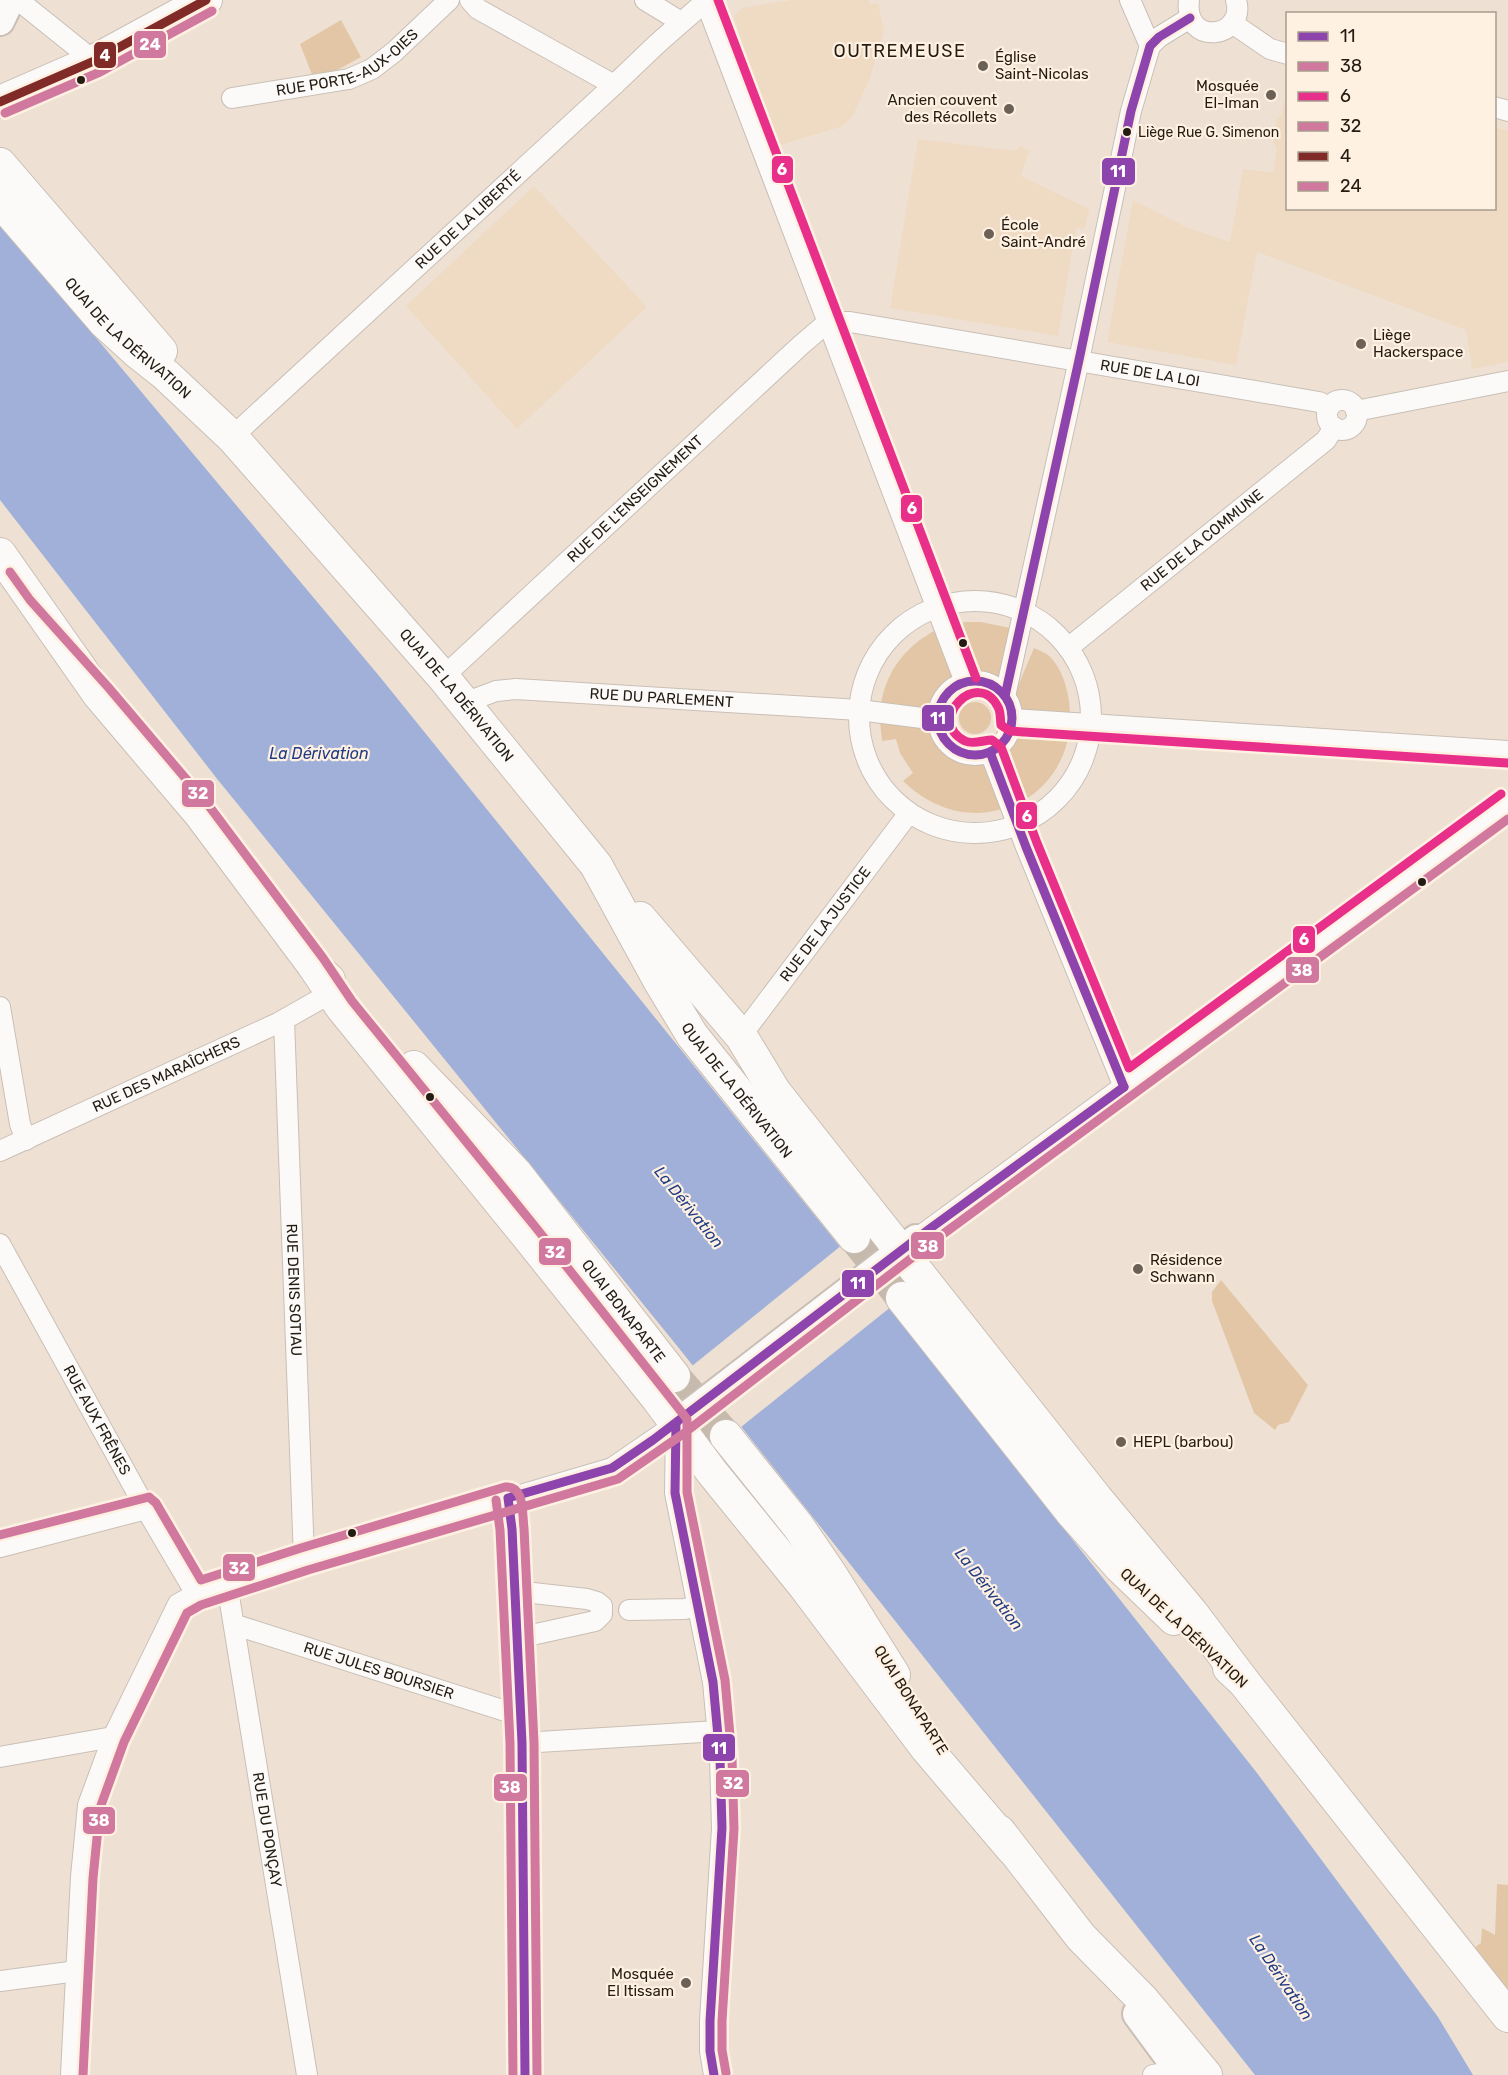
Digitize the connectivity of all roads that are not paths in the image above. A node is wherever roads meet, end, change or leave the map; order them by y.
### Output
1 (206, 0) edge
2 (449, 0) edge
3 (470, 0) edge
4 (645, 0) edge
5 (1130, 0) edge
6 (1236, 0) edge
7 (708, 1) edge
8 (1190, 9) edge
9 (6, 11) edge
10 (681, 22) junction
11 (1232, 23) junction
12 (1150, 46) junction
13 (1286, 54) edge
14 (83, 66) junction
15 (614, 85) junction
16 (232, 98) dead end
17 (0, 102) edge
18 (0, 164) edge
19 (0, 201) edge
20 (828, 322) junction
21 (1079, 360) junction
22 (1508, 381) edge
23 (1329, 407) junction
24 (1356, 411) junction
25 (208, 414) junction
26 (1334, 427) junction
27 (232, 437) junction
28 (0, 554) edge
29 (0, 579) edge
30 (938, 608) junction
31 (1023, 612) junction
32 (1068, 648) junction
33 (443, 677) junction
34 (964, 682) junction
35 (99, 695) junction
36 (1005, 696) junction
37 (464, 703) junction
38 (859, 710) junction
39 (1012, 719) junction
40 (938, 720) junction
41 (1091, 725) junction
42 (1504, 750) edge
43 (990, 752) junction
44 (1508, 804) edge
45 (909, 813) junction
46 (1018, 825) junction
47 (596, 865) junction
48 (314, 965) junction
49 (331, 993) junction
50 (0, 1007) edge
51 (284, 1020) junction
52 (741, 1036) junction
53 (1124, 1087) junction
54 (26, 1140) junction
55 (0, 1151) edge
56 (854, 1237) tunnel mouth
57 (0, 1244) edge
58 (909, 1245) junction
59 (902, 1298) tunnel mouth
60 (674, 1376) tunnel mouth
61 (676, 1424) junction
62 (726, 1436) tunnel mouth
63 (508, 1498) junction
64 (146, 1509) junction
65 (0, 1547) edge
66 (304, 1559) junction
67 (227, 1584) junction
68 (515, 1591) junction
69 (196, 1594) junction
70 (698, 1605) junction
71 (629, 1610) dead end
72 (236, 1625) junction
73 (518, 1638) junction
74 (1244, 1682) junction
75 (521, 1716) junction
76 (718, 1731) junction
77 (113, 1737) junction
78 (522, 1743) junction
79 (0, 1757) edge
80 (1012, 1849) junction
81 (77, 1971) junction
82 (0, 1981) edge
83 (1508, 2016) edge
84 (1180, 2074) edge
85 (71, 2075) edge
86 (307, 2075) edge
87 (525, 2075) edge
88 (714, 2075) edge

1 - 14 main road
2 - 16 street, RUE PORTE-AUX-OIES
3 - 15 street
4 - 10 street
5 - 12 street
6 - 11 street
7 - 10 street, RUE DE LA LIBERTÉ
7 - 20 street
8 - 11 street
8 - 12 street
9 - 14 street
10 - 15 street, RUE DE LA LIBERTÉ
11 - 13 street
12 - 21 street
14 - 17 main road
15 - 27 street, RUE DE LA LIBERTÉ
18 - 25 main road
19 - 25 main road, QUAI DE LA DÉRIVATION
20 - 21 street, RUE DE LA LOI
20 - 30 street
20 - 33 street, RUE DE L'ENSEIGNEMENT
21 - 23 street, RUE DE LA LOI
21 - 31 street
22 - 24 street, RUE DE LA LOI
23 - 24 street, RUE DE LA LOI
23 - 26 street
24 - 26 street
25 - 27 main road, QUAI DE LA DÉRIVATION
26 - 32 street, RUE DE LA COMMUNE
27 - 33 main road, QUAI DE LA DÉRIVATION
28 - 35 main road, QUAI BONAPARTE
29 - 35 main road
30 - 31 street
30 - 34 street
30 - 38 street
31 - 32 street
31 - 36 street
32 - 41 street
33 - 37 main road, QUAI DE LA DÉRIVATION
34 - 36 street
34 - 40 street
35 - 48 main road, QUAI BONAPARTE
36 - 39 street
37 - 38 street, RUE DU PARLEMENT
37 - 47 main road, QUAI DE LA DÉRIVATION
38 - 40 street, RUE DU PARLEMENT
38 - 45 street
39 - 41 street
39 - 43 street
40 - 43 street
41 - 42 street
41 - 46 street
43 - 46 street
44 - 53 street
45 - 46 street
45 - 52 street, RUE DE LA JUSTICE
46 - 53 street
47 - 52 main road
47 - 56 main road, QUAI DE LA DÉRIVATION
48 - 49 main road
48 - 60 main road, QUAI BONAPARTE
49 - 51 street, RUE DES MARAÎCHERS
49 - 61 main road
50 - 54 street
51 - 54 street, RUE DES MARAÎCHERS
51 - 66 street, RUE DENIS SOTIAU
52 - 58 main road
53 - 58 street
54 - 55 street, RUE DES MARAÎCHERS
57 - 64 street, RUE AUX FRÊNES
58 - 61 street
58 - 74 main road
59 - 74 main road, QUAI DE LA DÉRIVATION
61 - 63 street
61 - 70 street
61 - 80 main road
62 - 80 main road, QUAI BONAPARTE
63 - 66 street
63 - 68 street
64 - 65 street
64 - 69 street, RUE AUX FRÊNES
66 - 67 street
67 - 69 street
67 - 72 street, RUE DU PONÇAY
68 - 73 street
68 - 73 street
69 - 77 street
70 - 71 street
70 - 76 street
72 - 75 street, RUE JULES BOURSIER
72 - 86 street, RUE DU PONÇAY
73 - 75 street
74 - 83 main road, QUAI DE LA DÉRIVATION
75 - 78 street
76 - 78 street
76 - 88 street
77 - 79 street
77 - 81 street
78 - 87 street
80 - 84 main road
81 - 82 street
81 - 85 street

